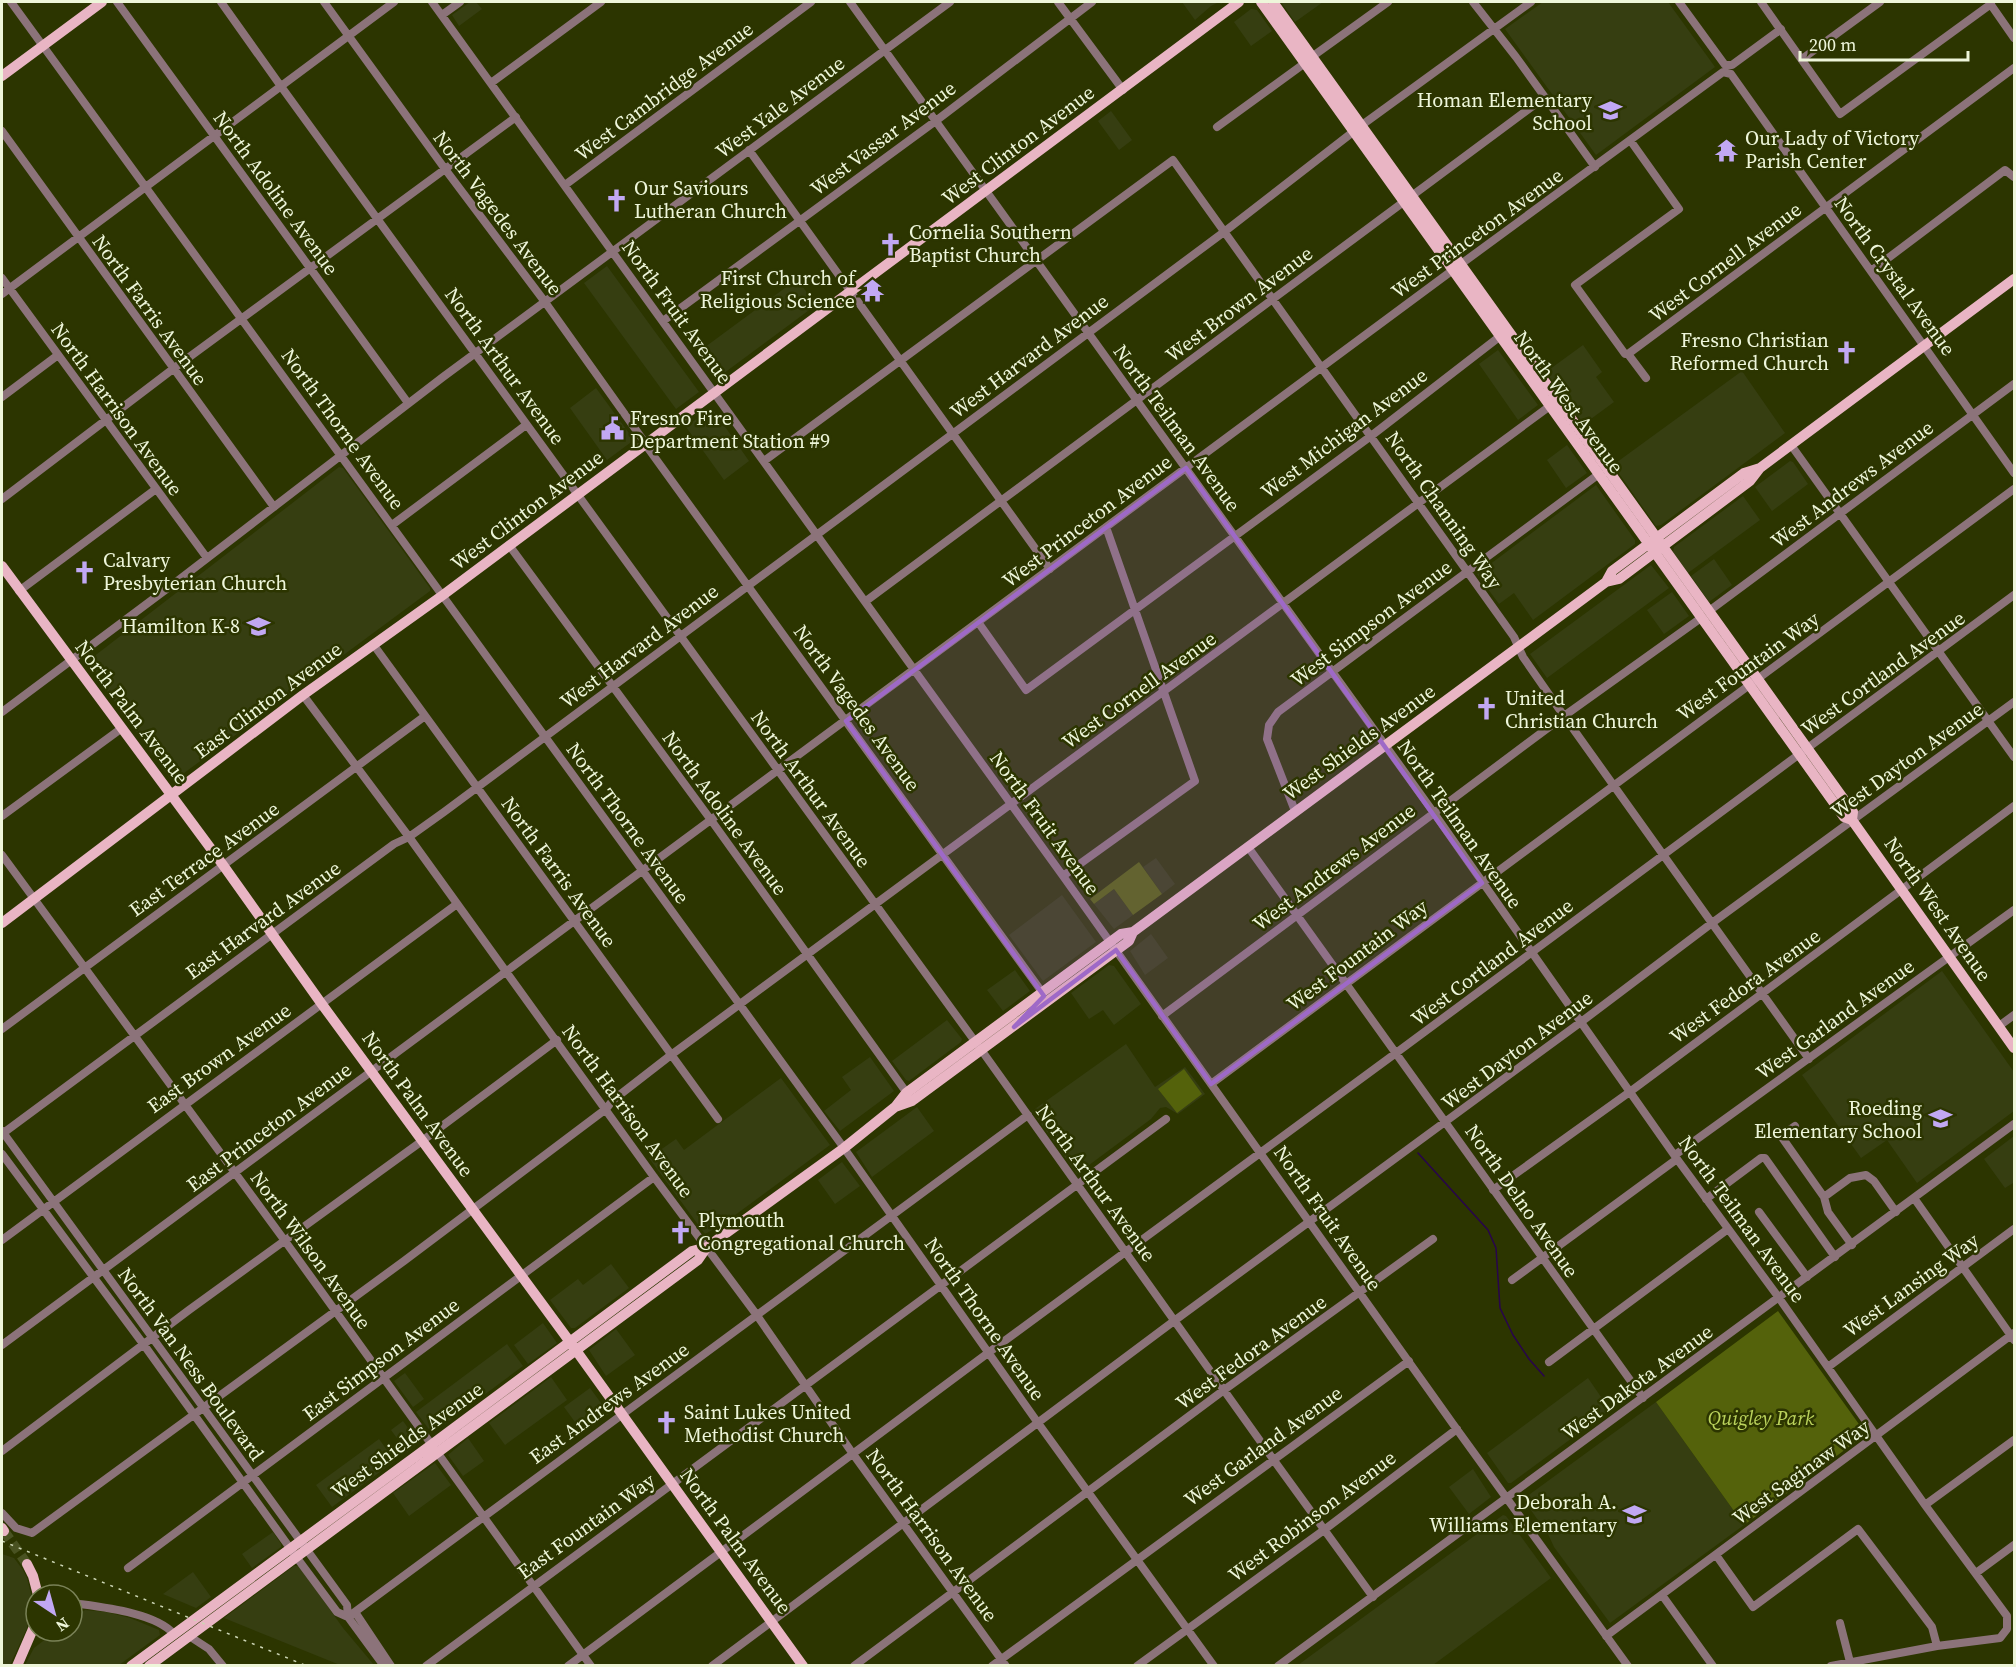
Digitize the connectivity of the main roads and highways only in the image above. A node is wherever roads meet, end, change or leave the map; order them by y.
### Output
1 (102, 2) edge
2 (1239, 2) edge
3 (1261, 2) edge
4 (1273, 2) edge
5 (1309, 59) junction
6 (2, 76) edge
7 (2014, 279) edge
8 (1554, 403) junction
9 (1656, 545) junction
10 (2, 566) edge
11 (443, 595) joint
12 (171, 794) junction
13 (2, 923) edge
14 (1113, 946) junction
15 (1042, 992) junction
16 (1014, 1027) junction
17 (978, 1046) junction
18 (2014, 1048) edge
19 (573, 1346) junction
20 (292, 1552) junction
21 (27, 1564) tunnel mouth
22 (36, 1583) edge
23 (27, 1643) edge
24 (17, 1665) edge
25 (131, 1665) edge
26 (148, 1665) edge
27 (803, 1665) edge

1 - 6 main road
2 - 11 main road, West Clinton Avenue
3 - 5 main road, North West Avenue
4 - 5 main road, North West Avenue
5 - 8 main road, North West Avenue
7 - 9 main road, West Shields Avenue
8 - 9 main road, North West Avenue
8 - 9 main road, North West Avenue
9 - 14 main road, West Shields Avenue
9 - 18 main road, North West Avenue
10 - 12 main road, North Palm Avenue
11 - 12 main road, East Clinton Avenue
12 - 13 main road, East Clinton Avenue
12 - 19 main road, North Palm Avenue
14 - 15 main road, West Shields Avenue
14 - 16 main road, West Shields Avenue
15 - 16 main road
15 - 17 main road, West Shields Avenue
16 - 17 main road, West Shields Avenue
17 - 19 main road, West Shields Avenue
19 - 20 main road, West Shields Avenue
19 - 27 main road, North Palm Avenue
20 - 25 main road, West Shields Avenue
20 - 26 main road, West Shields Avenue
21 - 22 main road
23 - 24 main road

